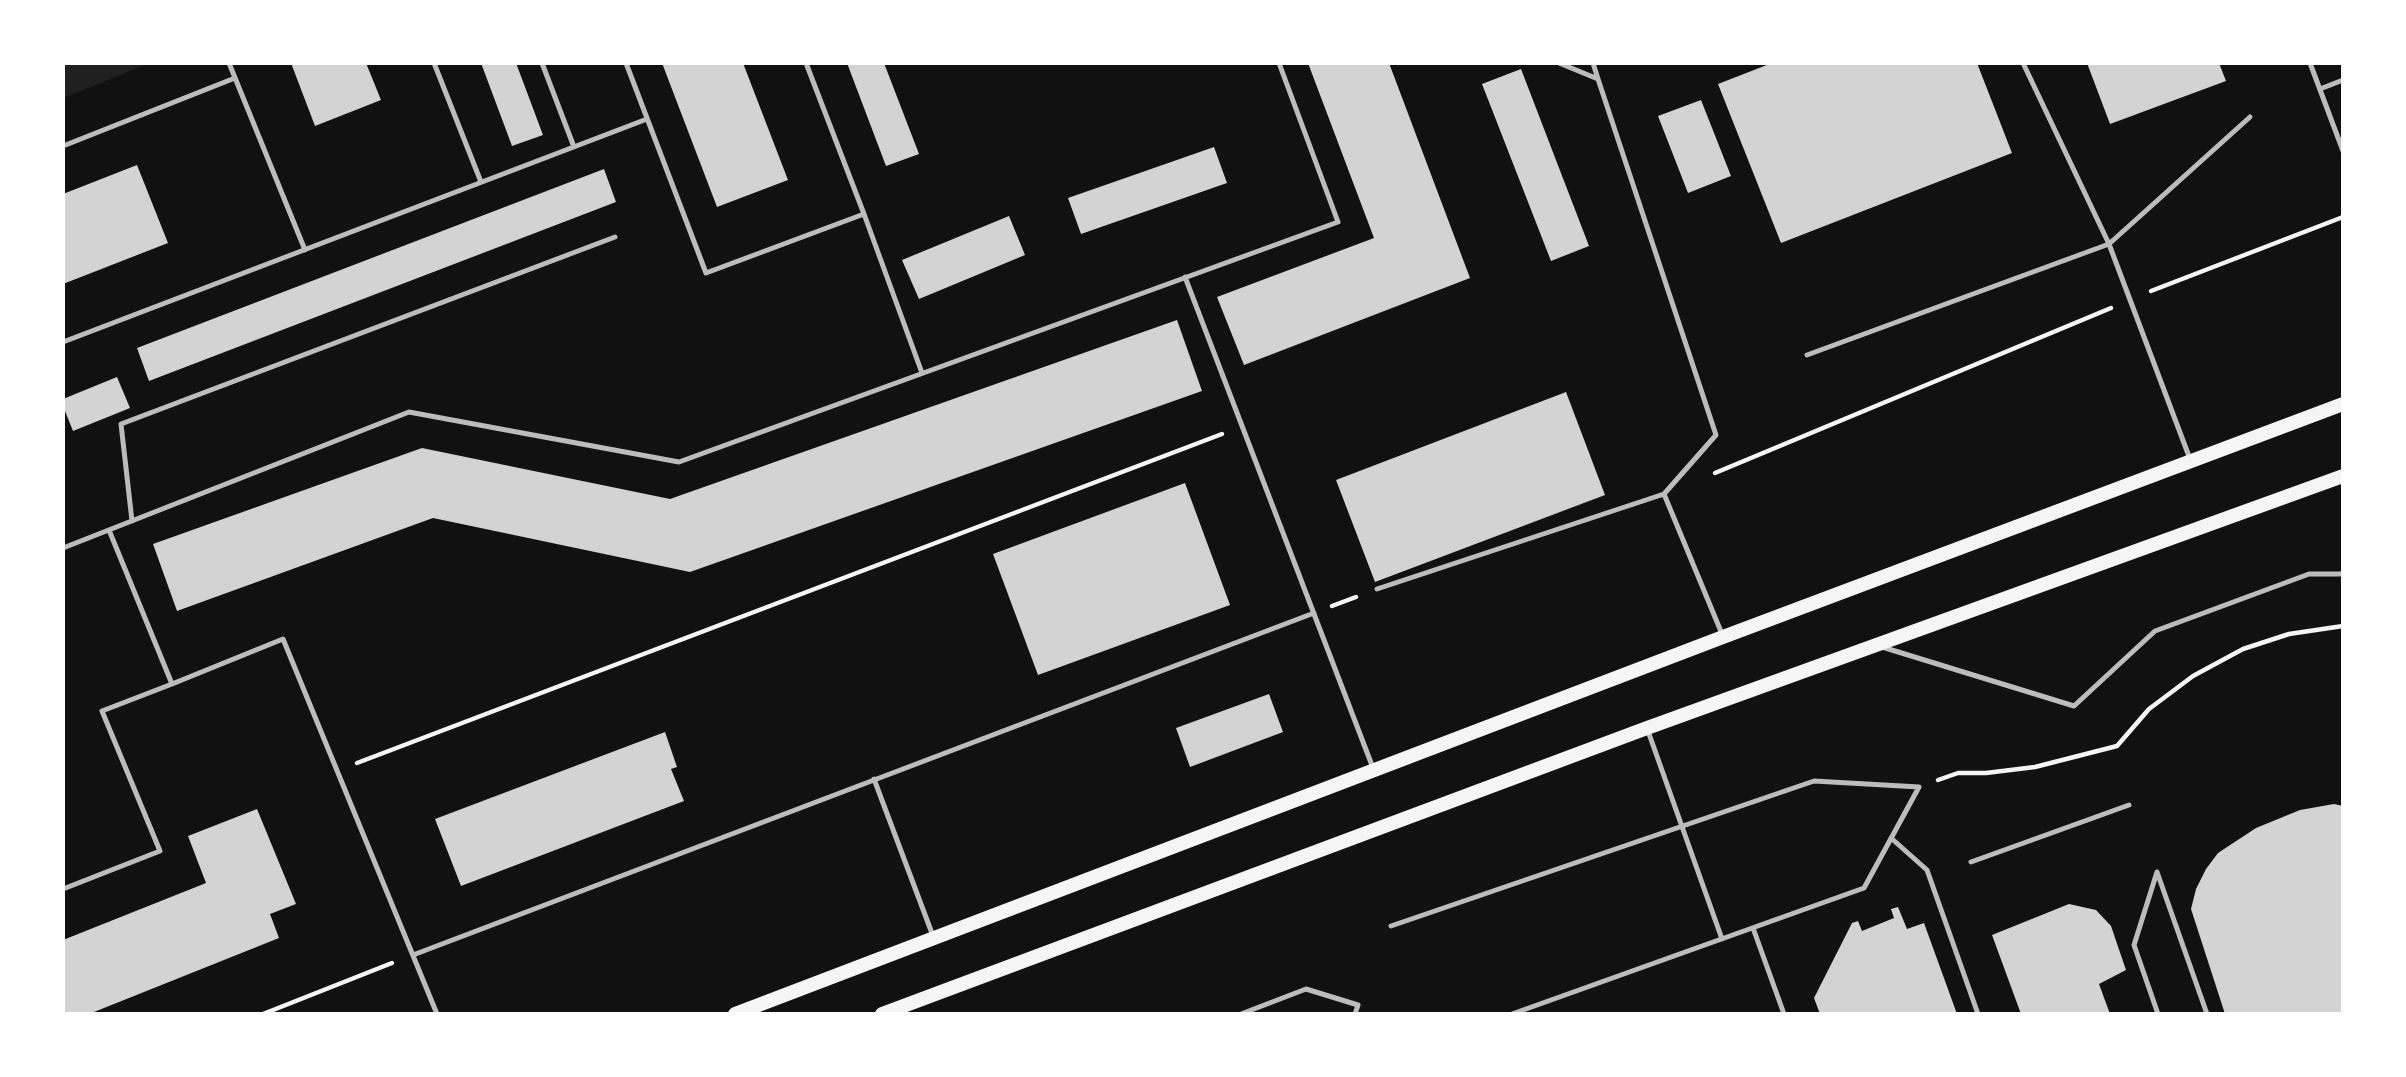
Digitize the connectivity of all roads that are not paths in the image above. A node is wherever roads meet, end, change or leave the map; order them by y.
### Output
1 (229, 63) edge
2 (434, 63) edge
3 (542, 63) edge
4 (626, 63) edge
5 (806, 63) edge
6 (1279, 63) edge
7 (1559, 63) edge
8 (1593, 63) edge
9 (2023, 63) edge
10 (2310, 63) edge
11 (235, 78) junction
12 (1598, 79) junction
13 (2343, 80) edge
14 (2320, 89) junction
15 (2250, 117) dead end
16 (647, 120) junction
17 (63, 146) edge
18 (574, 147) junction
19 (2343, 151) edge
20 (481, 182) junction
21 (864, 214) junction
22 (615, 237) dead end
23 (2109, 244) junction
24 (305, 250) junction
25 (1185, 277) junction
26 (63, 342) edge
27 (1807, 355) dead end
28 (922, 373) junction
29 (2343, 404) edge
30 (2191, 462) junction
31 (2343, 476) edge
32 (1664, 494) junction
33 (132, 521) junction
34 (109, 530) junction
35 (63, 548) edge
36 (2343, 574) edge
37 (1377, 589) road end
38 (1314, 613) junction
39 (1723, 637) junction
40 (1876, 645) junction
41 (172, 684) junction
42 (1647, 727) junction
43 (1374, 771) junction
44 (874, 779) junction
45 (2129, 805) dead end
46 (1682, 826) junction
47 (1891, 838) junction
48 (1971, 862) dead end
49 (63, 889) edge
50 (1391, 926) dead end
51 (1753, 928) junction
52 (934, 939) junction
53 (1723, 939) junction
54 (413, 955) junction
55 (437, 1014) edge
56 (735, 1014) edge
57 (882, 1014) edge
58 (1241, 1014) edge
59 (1355, 1014) edge
60 (1512, 1014) edge
61 (1784, 1014) edge
62 (1978, 1014) edge
63 (2158, 1014) edge
64 (2207, 1014) edge

1 - 11 lane
2 - 20 lane
3 - 18 lane
4 - 16 lane
5 - 21 lane
6 - 25 lane
7 - 12 lane
8 - 12 lane
9 - 23 lane
10 - 14 lane
11 - 17 lane
11 - 24 lane
12 - 32 lane
13 - 14 lane
14 - 19 lane
15 - 23 lane
16 - 18 lane
16 - 21 lane
18 - 20 lane
20 - 24 lane
21 - 28 lane
22 - 33 lane
23 - 27 lane
23 - 30 lane
24 - 26 lane
25 - 28 lane
25 - 38 lane
28 - 33 lane
29 - 30 main road
30 - 39 main road
31 - 40 main road
32 - 37 lane
32 - 39 lane
33 - 34 lane
34 - 35 lane
34 - 41 lane
36 - 40 lane
38 - 43 lane
38 - 44 lane
39 - 43 main road
40 - 42 main road
41 - 49 lane
41 - 54 lane
42 - 46 lane
42 - 57 main road
43 - 52 main road
44 - 52 lane
44 - 54 lane
45 - 48 lane
46 - 47 lane
46 - 50 lane
46 - 53 lane
47 - 51 lane
47 - 62 lane
51 - 53 lane
51 - 61 lane
52 - 56 main road
53 - 60 lane
54 - 55 lane
58 - 59 lane
63 - 64 lane

